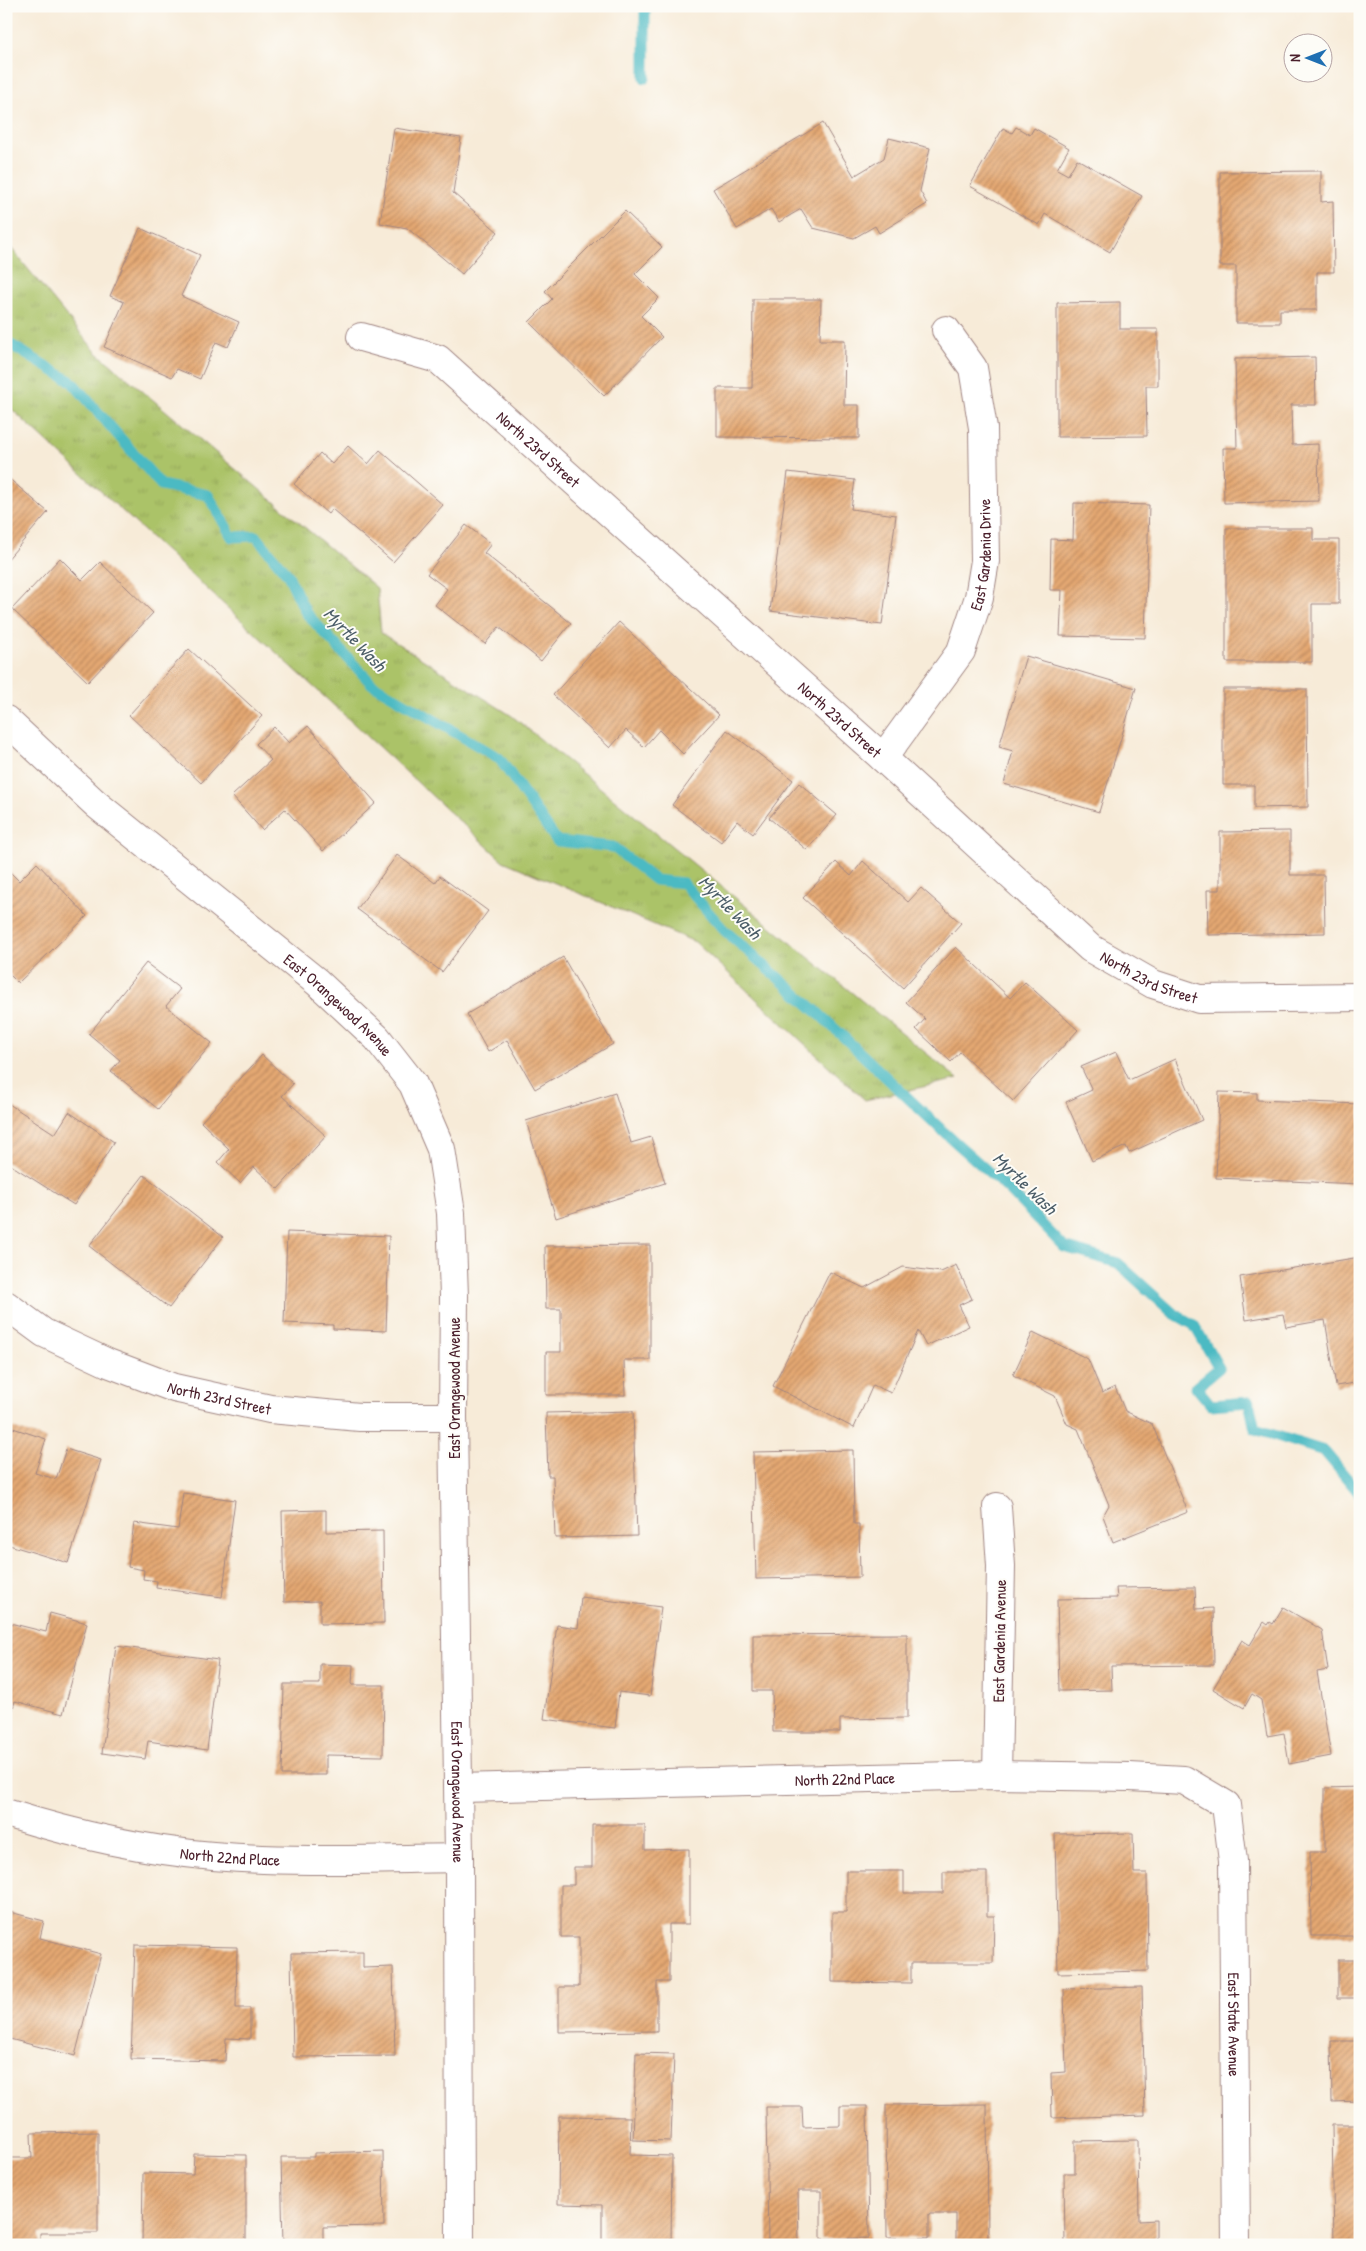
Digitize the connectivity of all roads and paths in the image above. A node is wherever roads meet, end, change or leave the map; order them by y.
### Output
1 (946, 330) dead end
2 (361, 337) dead end
3 (6, 720) edge
4 (883, 758) junction
5 (1360, 997) edge
6 (6, 1306) edge
7 (453, 1417) junction
8 (997, 1507) dead end
9 (997, 1775) junction
10 (459, 1788) junction
11 (1226, 1805) joint
12 (6, 1813) edge
13 (459, 1858) junction
14 (460, 2245) edge
15 (1236, 2245) edge

1 - 4 street, East Gardenia Drive
2 - 4 street, North 23rd Street
3 - 7 street, East Orangewood Avenue
4 - 5 street, North 23rd Street
6 - 7 street, North 23rd Street
7 - 10 street, East Orangewood Avenue
8 - 9 street, East Gardenia Avenue
9 - 10 street, North 22nd Place
9 - 11 street, North 22nd Place
10 - 13 street, East Orangewood Avenue
11 - 15 street, East State Avenue
12 - 13 street, North 22nd Place
13 - 14 street, East Orangewood Avenue

